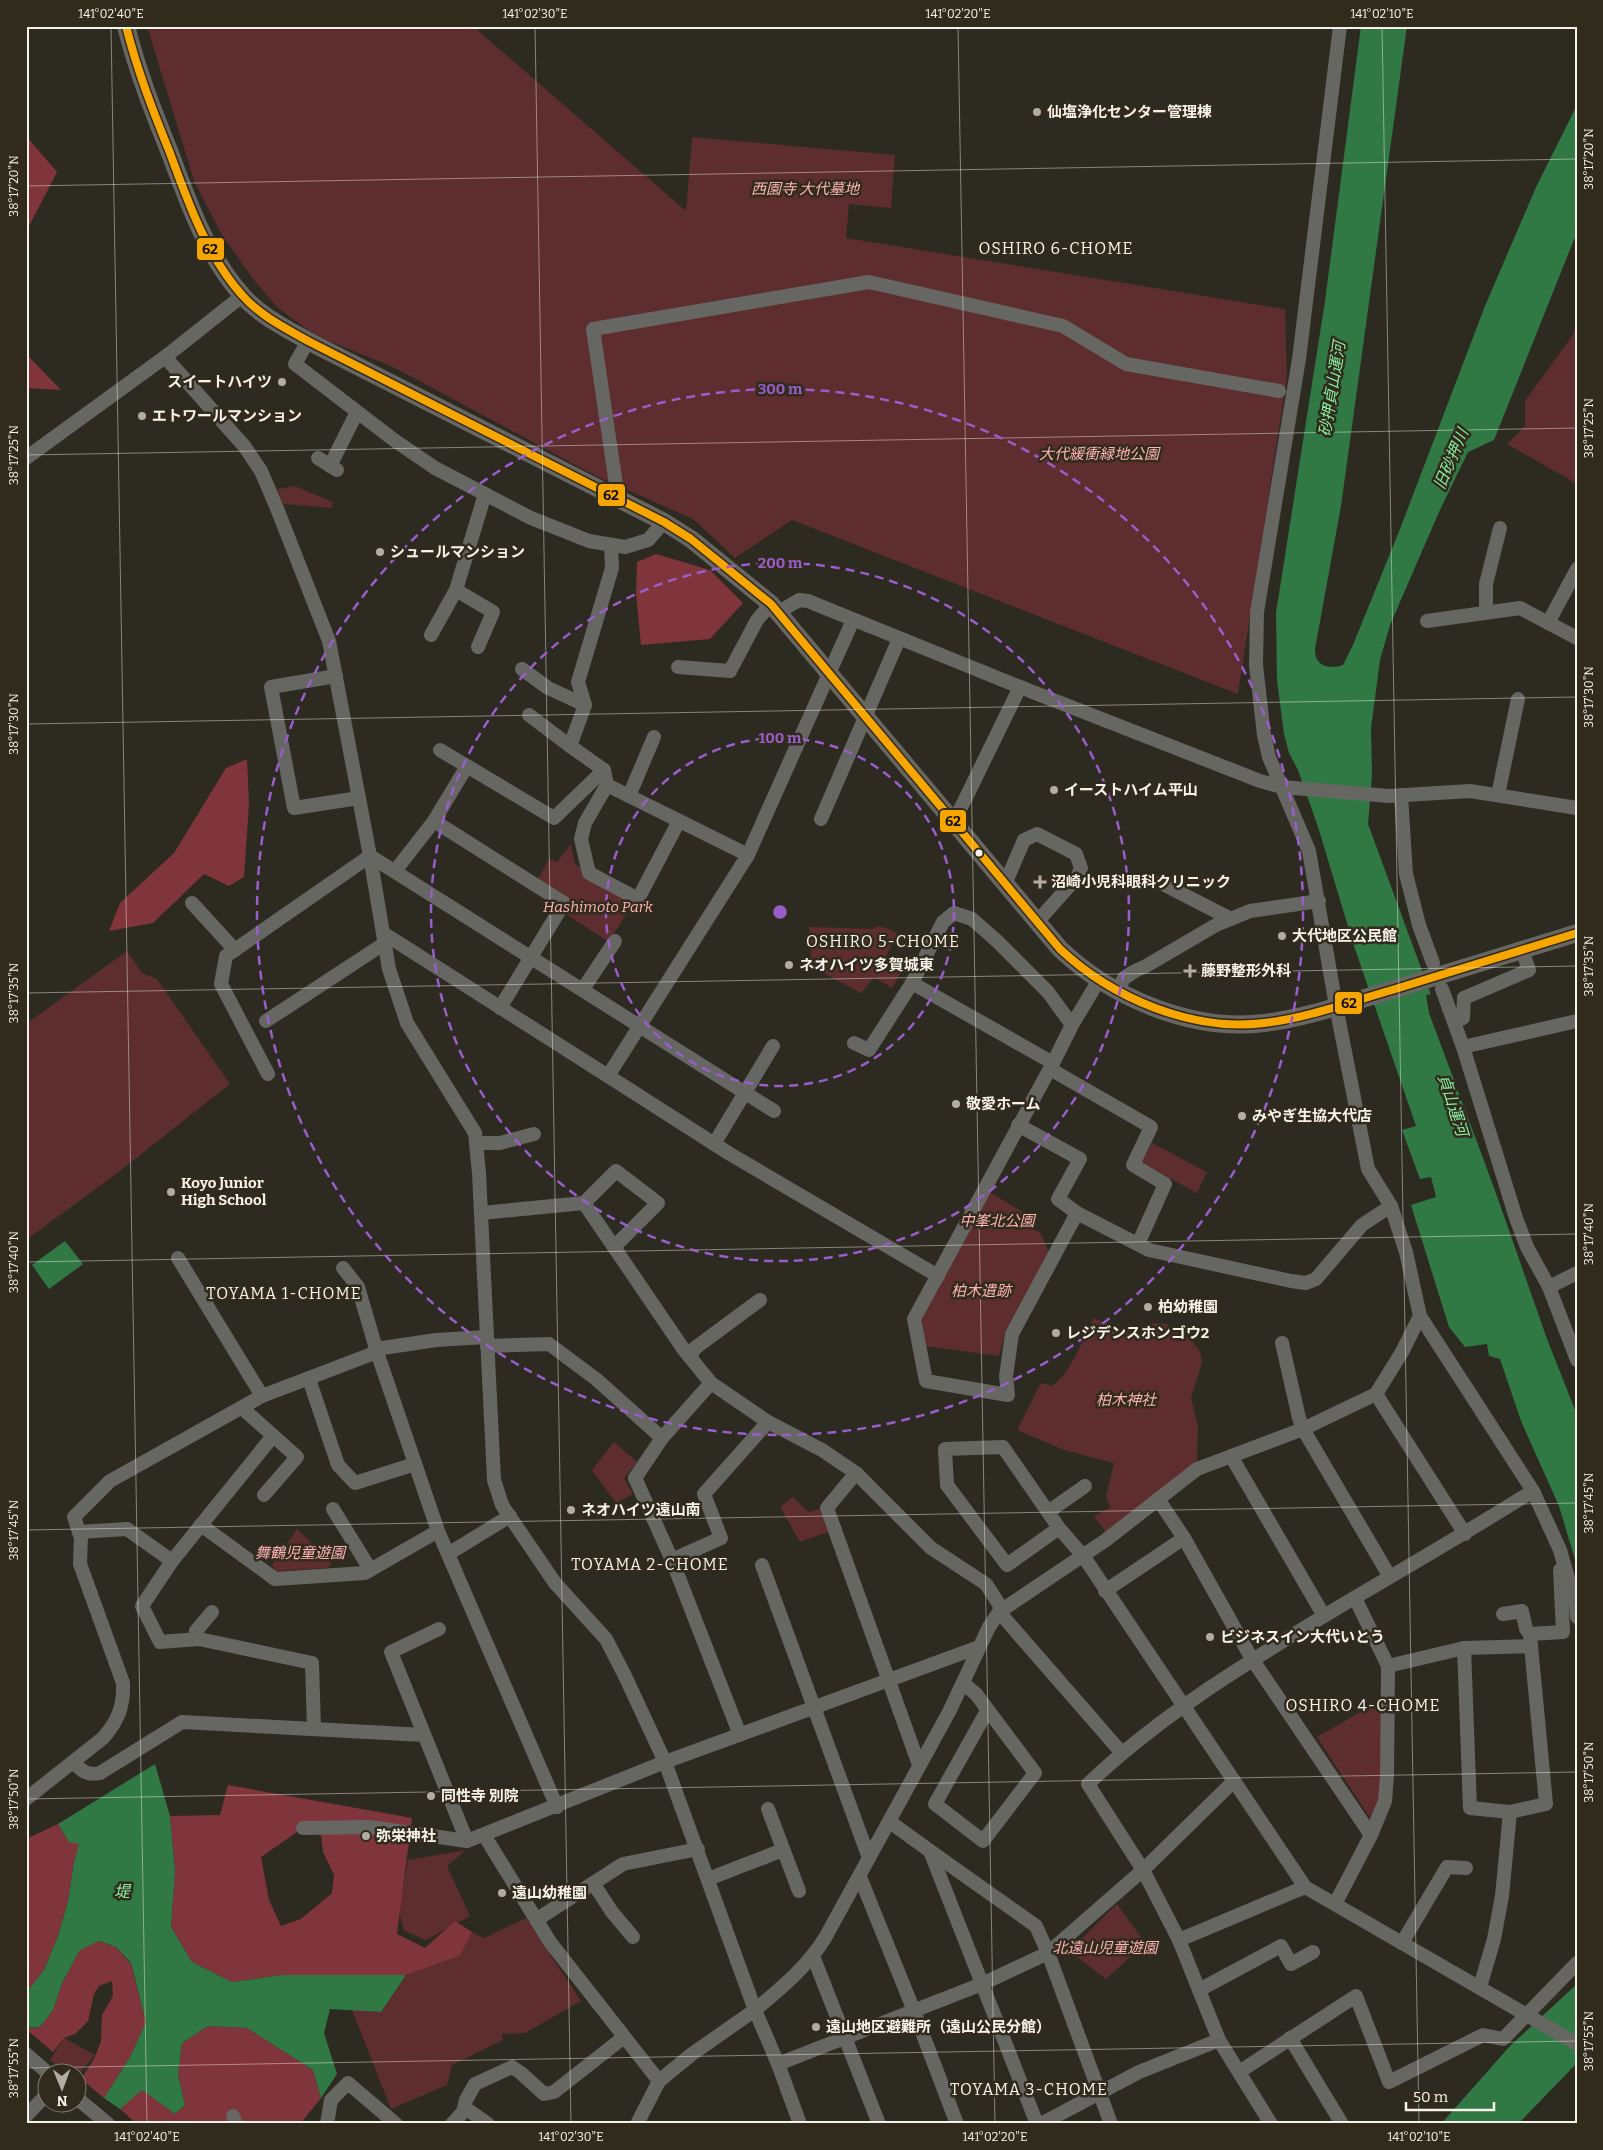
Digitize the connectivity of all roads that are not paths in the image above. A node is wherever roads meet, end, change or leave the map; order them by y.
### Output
1 (126, 26) edge
2 (1340, 26) edge
3 (242, 296) junction
4 (308, 341) junction
5 (165, 357) junction
6 (1278, 391) dead end
7 (357, 412) junction
8 (26, 458) edge
9 (328, 465) dead end
10 (485, 494) junction
11 (618, 498) junction
12 (664, 522) junction
13 (1500, 528) dead end
14 (611, 546) junction
15 (1577, 569) edge
16 (456, 590) junction
17 (775, 608) junction
18 (1486, 613) junction
19 (853, 620) junction
20 (1427, 621) dead end
21 (1548, 623) junction
22 (431, 635) dead end
23 (899, 638) junction
24 (1577, 638) edge
25 (478, 647) dead end
26 (678, 666) dead end
27 (522, 670) dead end
28 (830, 672) junction
29 (336, 676) junction
30 (1020, 688) junction
31 (1518, 699) dead end
32 (585, 705) junction
33 (529, 715) dead end
34 (865, 716) junction
35 (654, 737) dead end
36 (570, 746) junction
37 (440, 750) dead end
38 (467, 766) junction
39 (604, 770) junction
40 (607, 785) junction
41 (1282, 787) junction
42 (1498, 795) junction
43 (629, 796) junction
44 (1395, 796) junction
45 (359, 798) junction
46 (1577, 808) edge
47 (821, 820) dead end
48 (434, 821) junction
49 (679, 821) junction
50 (954, 822) junction
51 (748, 855) junction
52 (370, 856) junction
53 (395, 871) junction
54 (1161, 883) dead end
55 (1005, 884) junction
56 (1319, 901) junction
57 (192, 903) dead end
58 (1231, 919) junction
59 (1037, 922) junction
60 (1577, 933) edge
61 (384, 938) junction
62 (614, 941) dead end
63 (235, 950) junction
64 (1522, 950) junction
65 (532, 957) junction
66 (1435, 977) junction
67 (1099, 980) junction
68 (912, 983) junction
69 (583, 989) junction
70 (1118, 990) junction
71 (1336, 1006) junction
72 (500, 1008) junction
73 (266, 1021) dead end
74 (1454, 1021) junction
75 (1577, 1021) edge
76 (640, 1025) junction
77 (1072, 1025) junction
78 (854, 1043) dead end
79 (774, 1046) dead end
80 (1463, 1048) junction
81 (1052, 1066) junction
82 (268, 1074) dead end
83 (608, 1076) junction
84 (745, 1093) junction
85 (774, 1111) dead end
86 (1018, 1125) junction
87 (534, 1134) dead end
88 (476, 1143) junction
89 (714, 1144) junction
90 (584, 1203) junction
91 (1391, 1206) junction
92 (481, 1213) junction
93 (1077, 1213) junction
94 (1138, 1244) junction
95 (614, 1246) junction
96 (178, 1258) dead end
97 (343, 1268) dead end
98 (1577, 1273) edge
99 (938, 1276) junction
100 (1549, 1287) junction
101 (760, 1300) dead end
102 (1420, 1316) junction
103 (487, 1342) junction
104 (1282, 1343) dead end
105 (377, 1351) junction
106 (690, 1357) junction
107 (1577, 1360) edge
108 (309, 1379) junction
109 (711, 1383) junction
110 (1376, 1394) junction
111 (262, 1396) junction
112 (242, 1408) junction
113 (768, 1422) junction
114 (1304, 1429) junction
115 (273, 1436) junction
116 (662, 1438) junction
117 (1231, 1456) junction
118 (415, 1464) junction
119 (856, 1473) junction
120 (1084, 1486) dead end
121 (1533, 1491) junction
122 (264, 1495) dead end
123 (1158, 1500) junction
124 (333, 1509) dead end
125 (1048, 1512) junction
126 (510, 1516) junction
127 (201, 1525) junction
128 (1059, 1528) junction
129 (438, 1531) junction
130 (79, 1532) junction
131 (1464, 1534) junction
132 (1184, 1538) junction
133 (1560, 1550) junction
134 (448, 1554) junction
135 (1084, 1556) junction
136 (672, 1560) junction
137 (172, 1561) junction
138 (762, 1565) dead end
139 (370, 1569) junction
140 (1390, 1576) junction
141 (1105, 1591) junction
142 (1355, 1598) junction
143 (1001, 1610) junction
144 (212, 1612) dead end
145 (1503, 1614) dead end
146 (1324, 1616) junction
147 (1577, 1617) edge
148 (439, 1629) dead end
149 (199, 1639) junction
150 (1530, 1640) junction
151 (979, 1647) junction
152 (1464, 1648) junction
153 (1252, 1659) junction
154 (1388, 1666) junction
155 (887, 1680) junction
156 (964, 1684) junction
157 (1183, 1706) junction
158 (813, 1708) junction
159 (988, 1711) junction
160 (314, 1728) junction
161 (424, 1735) junction
162 (740, 1735) junction
163 (1121, 1752) junction
164 (73, 1762) junction
165 (666, 1762) junction
166 (919, 1766) junction
167 (1234, 1781) junction
168 (26, 1799) edge
169 (557, 1807) junction
170 (768, 1809) dead end
171 (1510, 1812) junction
172 (890, 1822) junction
173 (304, 1828) dead end
174 (484, 1835) junction
175 (1371, 1835) junction
176 (467, 1841) junction
177 (698, 1849) junction
178 (783, 1850) junction
179 (930, 1851) junction
180 (869, 1858) junction
181 (1466, 1868) dead end
182 (1143, 1870) junction
183 (860, 1877) junction
184 (708, 1879) junction
185 (594, 1883) junction
186 (1305, 1887) junction
187 (799, 1891) dead end
188 (1335, 1904) junction
189 (536, 1920) junction
190 (633, 1937) dead end
191 (1179, 1940) junction
192 (1402, 1943) junction
193 (1313, 1952) dead end
194 (1048, 1953) junction
195 (813, 1956) junction
196 (1577, 1963) edge
197 (982, 1984) junction
198 (1480, 1987) junction
199 (1199, 1990) junction
200 (755, 2010) junction
201 (914, 2011) junction
202 (624, 2037) junction
203 (847, 2038) junction
204 (1290, 2038) junction
205 (1219, 2040) junction
206 (1577, 2044) edge
207 (26, 2054) edge
208 (778, 2064) junction
209 (38, 2065) edge
210 (1239, 2072) junction
211 (658, 2082) junction
212 (1099, 2091) junction
213 (38, 2104) edge
214 (88, 2107) edge
215 (463, 2112) junction
216 (26, 2116) edge
217 (108, 2124) edge
218 (327, 2124) edge
219 (396, 2124) edge
220 (452, 2124) edge
221 (488, 2124) edge
222 (637, 2124) edge
223 (800, 2124) edge
224 (879, 2124) edge
225 (957, 2124) edge
226 (1039, 2124) edge
227 (1111, 2124) edge
228 (1271, 2124) edge
229 (1342, 2124) edge

1 - 3 main road
2 - 41 street
3 - 4 main road
3 - 5 street
4 - 7 street
4 - 11 main road
5 - 8 street
5 - 29 street
6 - 11 street
7 - 9 street
7 - 10 street
10 - 14 street
10 - 16 street
11 - 12 main road
12 - 14 street
12 - 17 main road
13 - 18 street
14 - 32 street
15 - 21 street
16 - 22 street
16 - 25 street
17 - 19 street
17 - 26 street
17 - 28 main road
18 - 20 street
18 - 21 street
19 - 23 street
19 - 28 street
21 - 24 street
23 - 30 street
23 - 34 street
27 - 32 street
28 - 34 main road
28 - 51 street
29 - 45 street
29 - 45 street
30 - 41 street
30 - 50 street
31 - 42 street
32 - 36 street
33 - 36 street
34 - 47 street
34 - 50 main road
35 - 43 street
36 - 39 street
37 - 38 street
38 - 39 street
38 - 48 street
39 - 40 street
40 - 43 street
40 - 49 street
41 - 44 street
41 - 56 street
42 - 44 street
42 - 46 street
43 - 49 street
44 - 66 street
45 - 52 street
48 - 53 street
48 - 65 street
49 - 51 street
50 - 55 main road
51 - 76 street
52 - 53 street
52 - 61 street
52 - 63 street
53 - 65 street
54 - 58 street
55 - 59 main road
55 - 59 street
56 - 58 street
56 - 71 street
57 - 63 street
58 - 70 street
59 - 67 main road
60 - 64 main road
61 - 72 street
61 - 73 street
61 - 88 street
62 - 69 street
63 - 82 street
64 - 66 main road
64 - 74 street
65 - 69 street
65 - 72 street
66 - 71 main road
66 - 74 street
67 - 70 main road
67 - 77 street
68 - 77 street
68 - 78 street
68 - 81 street
69 - 76 street
70 - 71 main road
71 - 91 street
72 - 83 street
74 - 80 street
75 - 80 street
76 - 83 street
76 - 84 street
77 - 81 street
79 - 84 street
80 - 100 street
81 - 86 street
81 - 94 street
83 - 89 street
84 - 85 street
84 - 89 street
86 - 93 street
86 - 99 street
87 - 88 street
88 - 92 street
89 - 99 street
90 - 92 street
90 - 95 street
90 - 95 street
91 - 94 street
91 - 102 street
92 - 103 street
93 - 94 street
93 - 99 street
95 - 106 street
96 - 111 street
97 - 105 street
98 - 100 street
100 - 107 street
101 - 106 street
102 - 110 street
102 - 121 street
103 - 105 street
103 - 116 street
103 - 126 street
104 - 114 street
105 - 108 street
105 - 118 street
106 - 109 street
108 - 111 street
108 - 118 street
109 - 113 street
109 - 116 street
110 - 114 street
110 - 131 street
111 - 112 street
112 - 115 street
112 - 130 street
113 - 119 street
113 - 136 street
114 - 117 street
114 - 140 street
115 - 122 street
115 - 127 street
116 - 136 street
117 - 123 street
117 - 146 street
118 - 129 street
119 - 143 street
119 - 155 street
120 - 125 street
121 - 131 street
121 - 133 street
123 - 132 street
123 - 135 street
124 - 139 street
125 - 128 street
125 - 128 street
126 - 134 street
126 - 165 street
127 - 137 street
127 - 139 street
128 - 135 street
129 - 134 street
129 - 139 street
130 - 137 street
130 - 164 street
131 - 140 street
132 - 141 street
132 - 153 street
133 - 147 street
133 - 150 street
134 - 169 street
135 - 141 street
135 - 143 street
136 - 162 street
137 - 149 street
138 - 158 street
140 - 142 street
141 - 157 street
142 - 146 street
142 - 154 street
143 - 151 street
143 - 163 street
144 - 149 street
145 - 150 street
146 - 153 street
148 - 161 street
149 - 160 street
150 - 152 street
150 - 171 street
151 - 155 street
151 - 156 street
152 - 154 street
152 - 171 street
153 - 157 street
153 - 175 street
154 - 175 street
155 - 158 street
155 - 166 street
156 - 159 street
156 - 166 street
157 - 163 street
157 - 167 street
158 - 162 street
158 - 180 street
159 - 159 street
160 - 161 street
160 - 164 street
161 - 176 street
162 - 165 street
163 - 182 street
164 - 168 street
165 - 169 street
165 - 177 street
166 - 172 street
167 - 182 street
167 - 186 street
169 - 174 street
170 - 178 street
171 - 198 street
172 - 179 street
172 - 180 street
173 - 176 street
174 - 176 street
174 - 189 street
175 - 188 street
177 - 184 street
177 - 185 street
178 - 184 street
178 - 187 street
179 - 194 street
179 - 197 street
180 - 183 street
181 - 192 street
182 - 191 street
182 - 194 street
183 - 195 street
183 - 201 street
184 - 200 street
185 - 189 street
185 - 190 street
186 - 188 street
186 - 191 street
188 - 192 street
189 - 202 street
191 - 199 street
192 - 198 street
193 - 199 street
194 - 197 street
194 - 212 street
195 - 200 street
195 - 203 street
196 - 204 street
197 - 201 street
197 - 226 street
198 - 206 street
199 - 205 street
200 - 208 street
200 - 211 street
201 - 203 street
201 - 225 street
202 - 211 street
202 - 215 street
203 - 208 street
203 - 224 street
204 - 210 street
204 - 229 street
205 - 210 street
205 - 212 street
207 - 209 street
208 - 223 street
210 - 228 street
211 - 222 street
212 - 226 street
212 - 227 street
213 - 216 street
214 - 217 street
215 - 220 street
215 - 221 street
218 - 219 street

